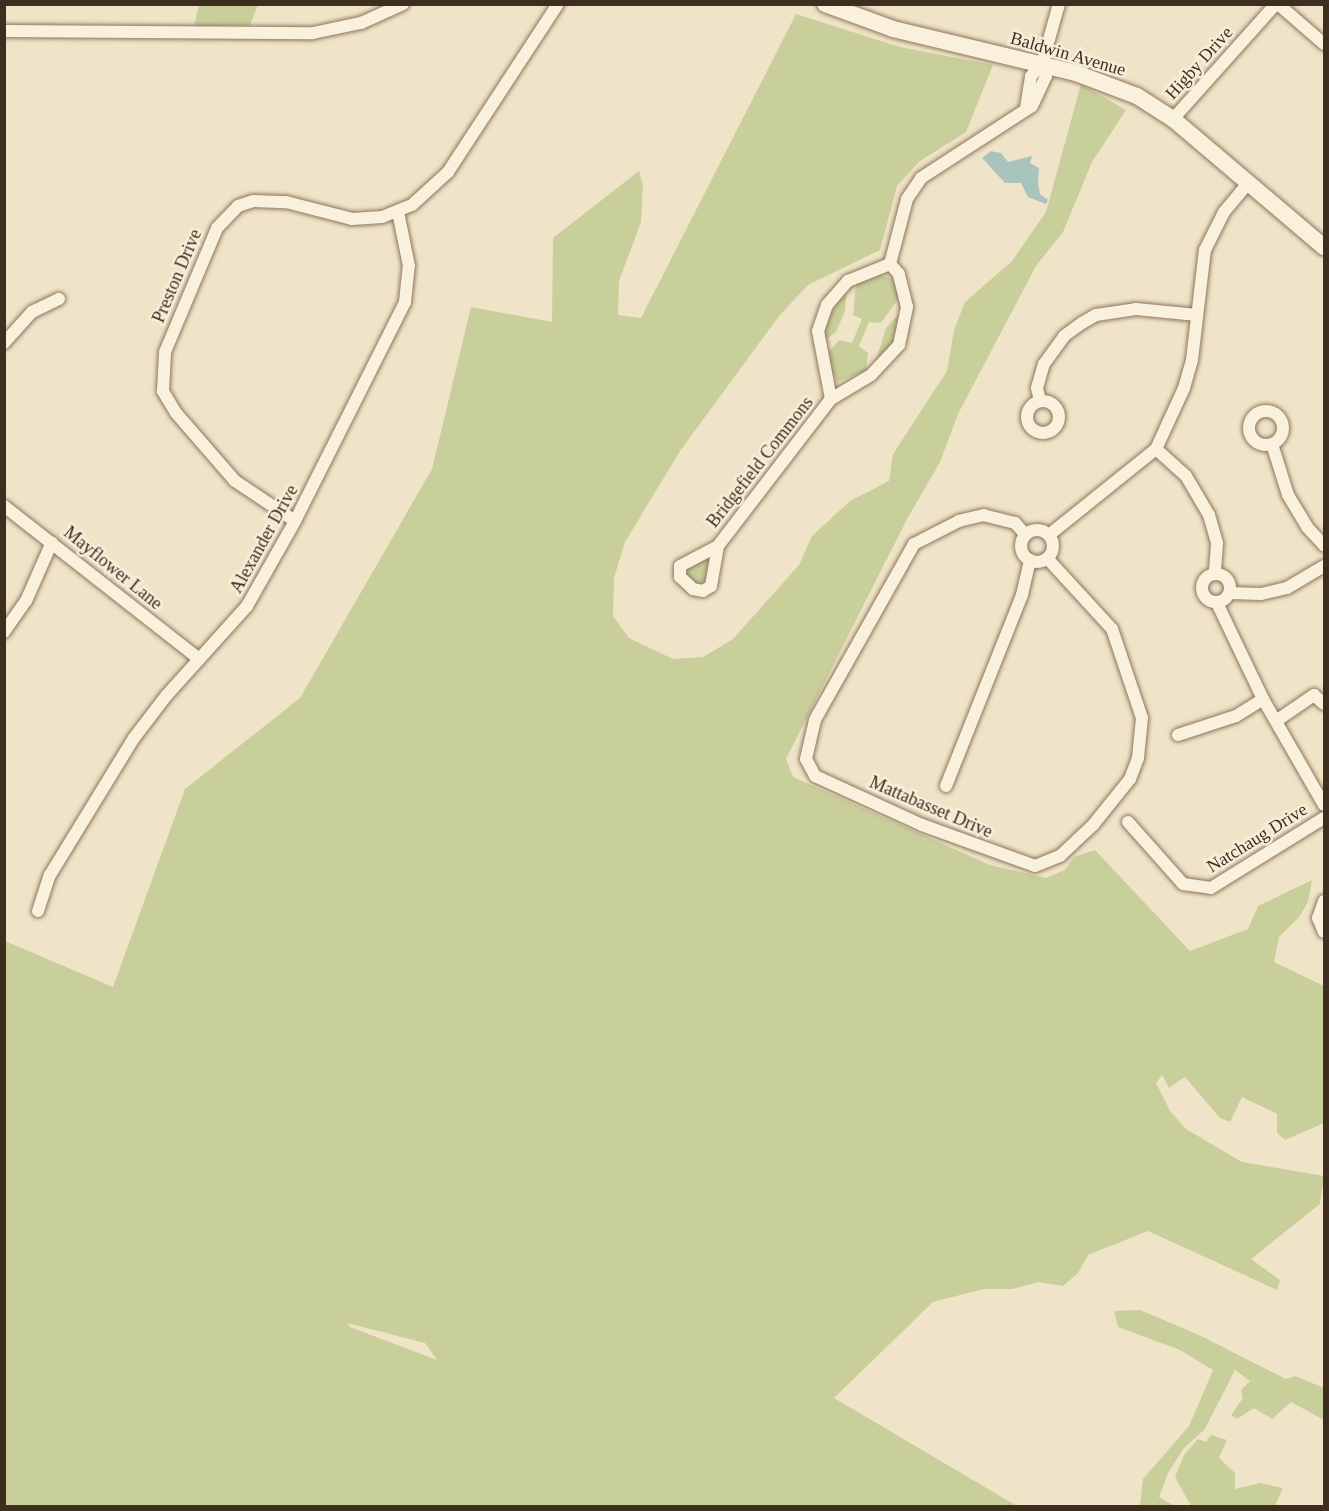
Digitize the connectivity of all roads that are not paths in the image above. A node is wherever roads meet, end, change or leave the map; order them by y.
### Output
1 (403, 4) edge
2 (558, 4) edge
3 (825, 4) edge
4 (1059, 4) edge
5 (1277, 4) edge
6 (4, 31) edge
7 (1324, 44) edge
8 (1042, 64) junction
9 (1173, 119) junction
10 (1248, 183) junction
11 (398, 212) junction
12 (1324, 247) edge
13 (890, 264) junction
14 (59, 299) dead end
15 (1197, 315) junction
16 (4, 343) edge
17 (831, 399) junction
18 (1040, 401) dead end
19 (1272, 444) dead end
20 (1156, 449) junction
21 (4, 506) edge
22 (295, 521) junction
23 (1025, 534) junction
24 (1049, 535) junction
25 (52, 542) junction
26 (1324, 544) edge
27 (718, 546) dead end
28 (1047, 558) junction
29 (1030, 560) junction
30 (1324, 566) edge
31 (1215, 574) junction
32 (1230, 592) junction
33 (1218, 603) junction
34 (4, 632) edge
35 (200, 659) junction
36 (1263, 699) junction
37 (1324, 704) edge
38 (1276, 721) junction
39 (1178, 735) dead end
40 (946, 786) dead end
41 (1324, 805) edge
42 (1324, 818) edge
43 (1128, 822) dead end
44 (1324, 901) edge
45 (38, 911) dead end
46 (1324, 932) edge

1 - 6 street
2 - 11 street, Preston Drive
3 - 8 street, Baldwin Avenue
4 - 8 street
5 - 7 street
5 - 9 street, Higby Drive
8 - 9 street, Baldwin Avenue
8 - 13 street
9 - 10 street, Baldwin Avenue
10 - 12 street, Baldwin Avenue
10 - 15 street
11 - 22 street, Alexander Drive
11 - 22 street, Preston Drive
13 - 17 street, Bridgefield Commons
13 - 17 street, Bridgefield Commons
14 - 16 street
15 - 18 street
15 - 20 street
17 - 27 street, Bridgefield Commons
19 - 26 street
20 - 24 street
20 - 31 street, Natchaug Drive
21 - 25 street, Mayflower Lane
22 - 35 street, Alexander Drive
23 - 24 street, Mattabasset Drive
23 - 28 street, Mattabasset Drive
23 - 29 street, Mattabasset Drive
24 - 28 street
25 - 34 street
25 - 35 street, Mayflower Lane
28 - 29 street
29 - 40 street, Mattabasset Drive
30 - 32 street
31 - 32 street
31 - 33 street, Natchaug Drive
32 - 33 street
33 - 36 street, Natchaug Drive
35 - 45 street, Alexander Drive
36 - 38 street, Natchaug Drive
36 - 39 street
37 - 38 street
38 - 41 street, Natchaug Drive
42 - 43 street, Natchaug Drive
44 - 46 street

